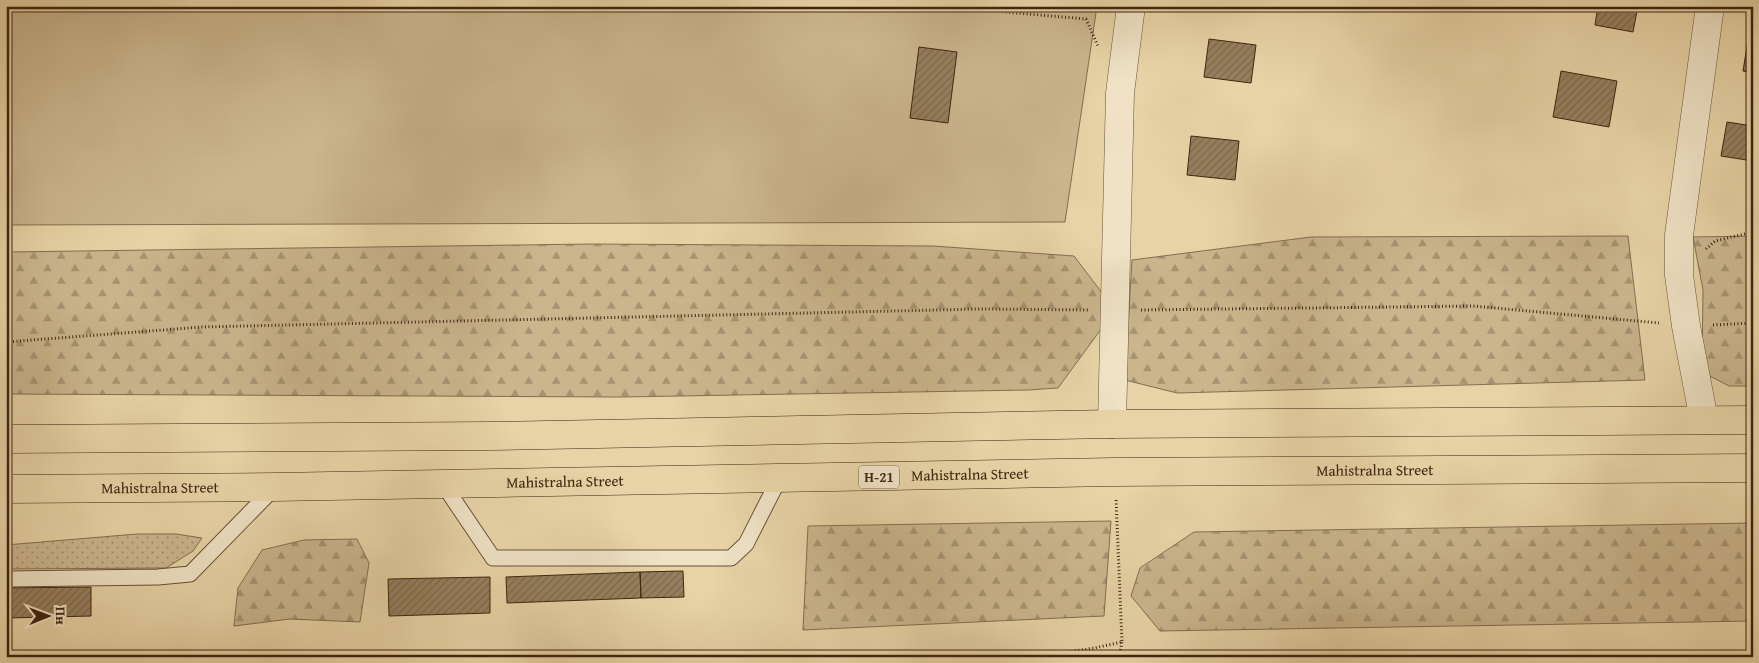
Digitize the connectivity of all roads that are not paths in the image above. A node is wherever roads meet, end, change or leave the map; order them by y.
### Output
1 (1131, 6) edge
2 (1710, 6) edge
3 (1704, 420) junction
4 (1753, 420) edge
5 (1112, 424) junction
6 (6, 439) edge
7 (1753, 468) edge
8 (779, 479) junction
9 (443, 484) junction
10 (275, 487) junction
11 (6, 489) edge
12 (6, 579) edge

1 - 5 street
2 - 3 street
3 - 4 main road
3 - 5 main road
5 - 6 main road
7 - 8 main road, Mahistralna Street / Н-21
8 - 9 main road, Mahistralna Street / Н-21
8 - 9 lane
9 - 10 main road, Mahistralna Street / Н-21
10 - 11 main road, Mahistralna Street / Н-21
10 - 12 lane

